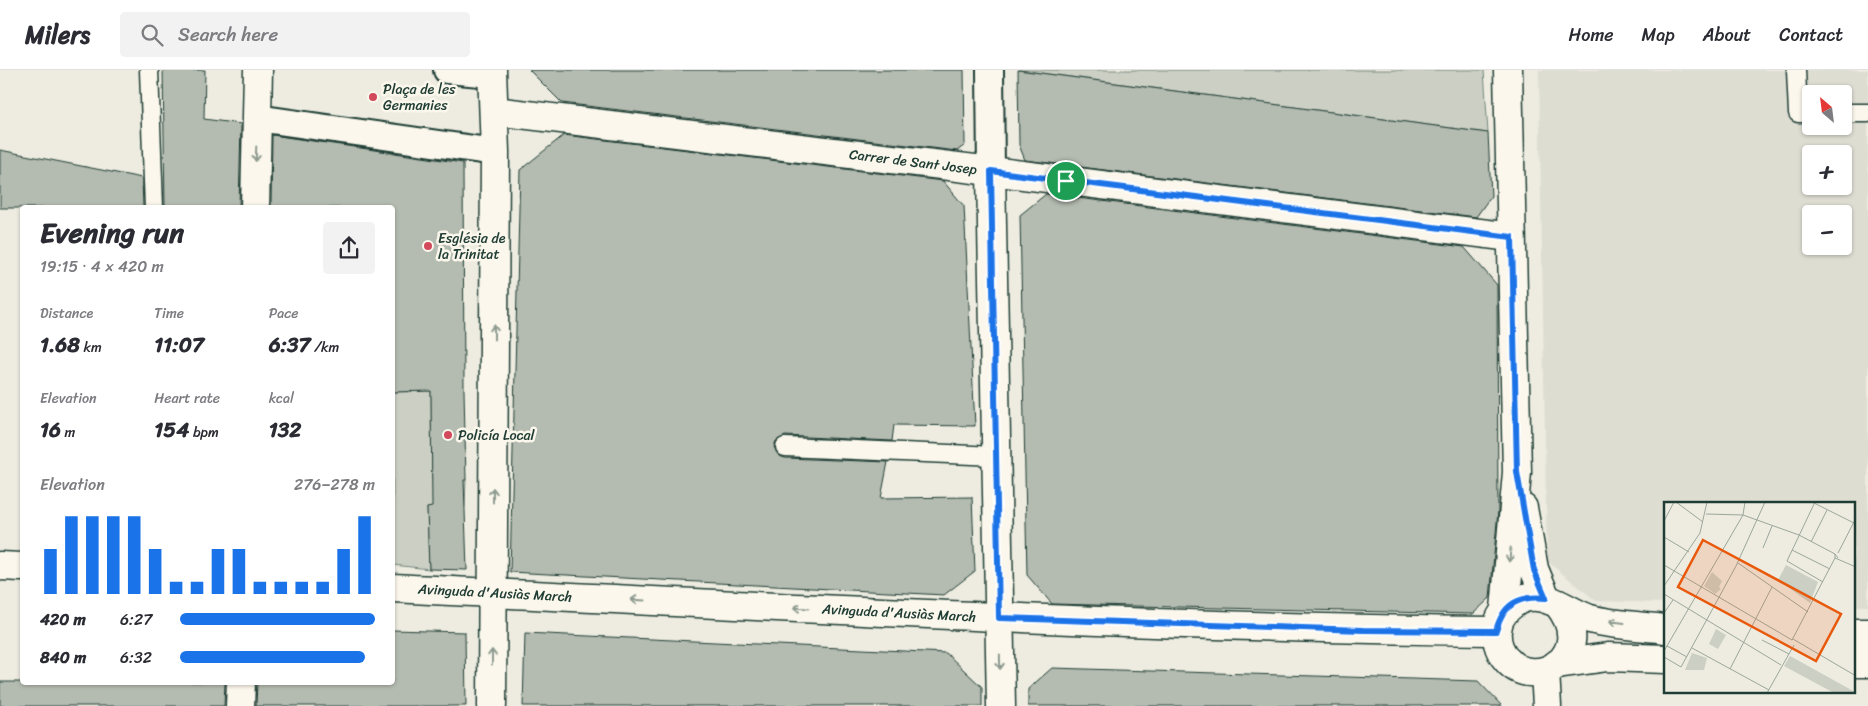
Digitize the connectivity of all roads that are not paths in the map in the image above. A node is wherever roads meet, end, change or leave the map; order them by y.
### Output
1 (149, 70) edge
2 (258, 70) edge
3 (447, 70) edge
4 (990, 70) edge
5 (1508, 70) edge
6 (1796, 70) edge
7 (492, 72) edge
8 (494, 112) junction
9 (1802, 113) edge
10 (1852, 113) edge
11 (1868, 113) edge
12 (257, 118) junction
13 (495, 152) junction
14 (991, 171) junction
15 (154, 205) edge
16 (255, 205) edge
17 (1512, 237) junction
18 (785, 447) dead end
19 (996, 456) junction
20 (1517, 472) junction
21 (0, 566) edge
22 (20, 567) edge
23 (395, 588) edge
24 (492, 592) junction
25 (1552, 601) junction
26 (999, 618) junction
27 (1501, 620) junction
28 (1664, 629) edge
29 (1664, 658) edge
30 (1551, 668) junction
31 (241, 685) edge
32 (240, 706) edge
33 (492, 706) edge
34 (1001, 706) edge
35 (1547, 706) edge

1 - 15 lane
2 - 12 street
3 - 7 street
4 - 14 street
5 - 17 street
6 - 9 lane
7 - 8 street
8 - 13 street
8 - 14 street, Carrer de Sant Josep
10 - 11 lane
12 - 13 street
12 -> 16 street
24 -> 13 street
14 - 17 street, Carrer de Sant Josep
14 - 19 street
17 - 20 street
18 - 19 lane
19 - 26 street
20 - 25 street
20 -> 27 street
21 - 22 street
23 - 24 street, Avinguda d'Ausiàs March
26 -> 24 street, Avinguda d'Ausiàs March
33 -> 24 street
25 - 27 street
28 -> 25 street
25 - 30 street
26 - 27 street, Avinguda d'Ausiàs March
26 -> 34 street
27 - 30 street
29 - 30 street
30 - 35 street
31 - 32 street

